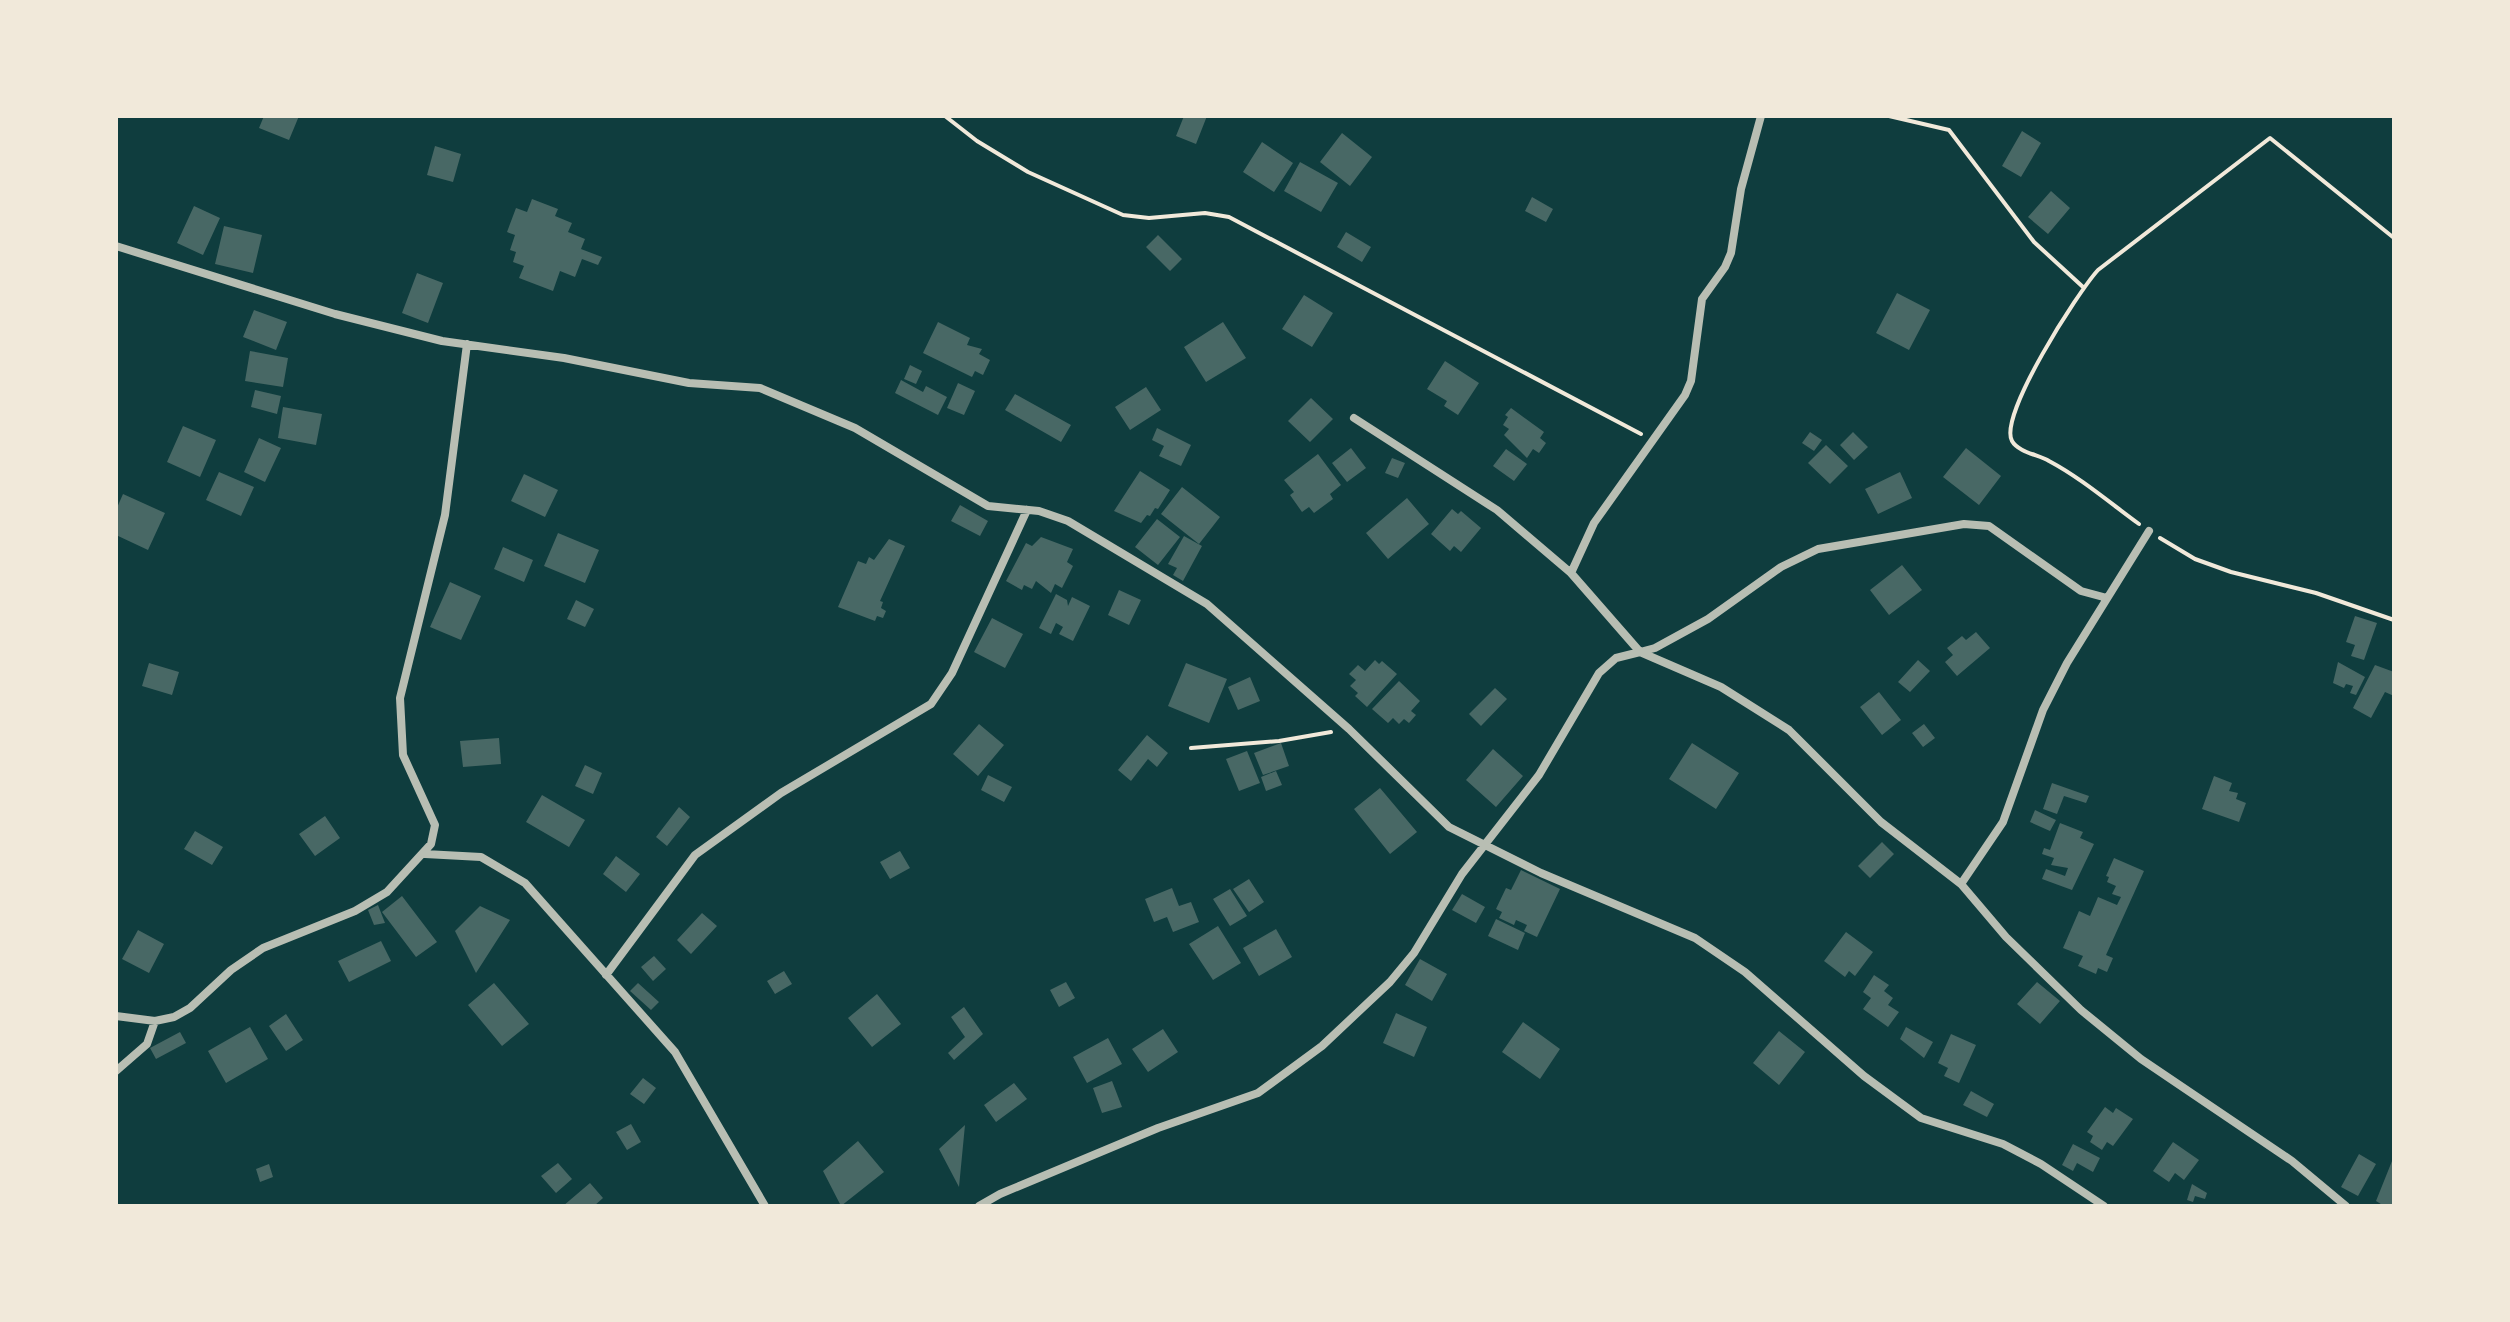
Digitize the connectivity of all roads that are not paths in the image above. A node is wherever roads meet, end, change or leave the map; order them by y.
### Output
1 (1761, 116) edge
2 (116, 246) edge
3 (467, 344) junction
4 (1354, 418) dead end
5 (1027, 510) junction
6 (2149, 531) road end
7 (1571, 573) junction
8 (2107, 598) junction
9 (1640, 652) junction
10 (1487, 846) junction
11 (425, 854) junction
12 (1961, 884) junction
13 (606, 975) junction
14 (116, 1016) edge
15 (155, 1021) junction
16 (116, 1071) edge
17 (765, 1206) edge
18 (979, 1206) edge
19 (2104, 1206) edge
20 (2346, 1206) edge

1 - 7 street
2 - 3 street
3 - 5 street
3 - 11 street
4 - 7 street
5 - 10 street
5 - 13 street
6 - 8 street
7 - 9 street
8 - 9 street
8 - 12 street
9 - 10 street
9 - 12 street
10 - 18 street
10 - 19 street
11 - 13 street
11 - 15 street
12 - 20 street
13 - 17 street
14 - 15 street
15 - 16 street

